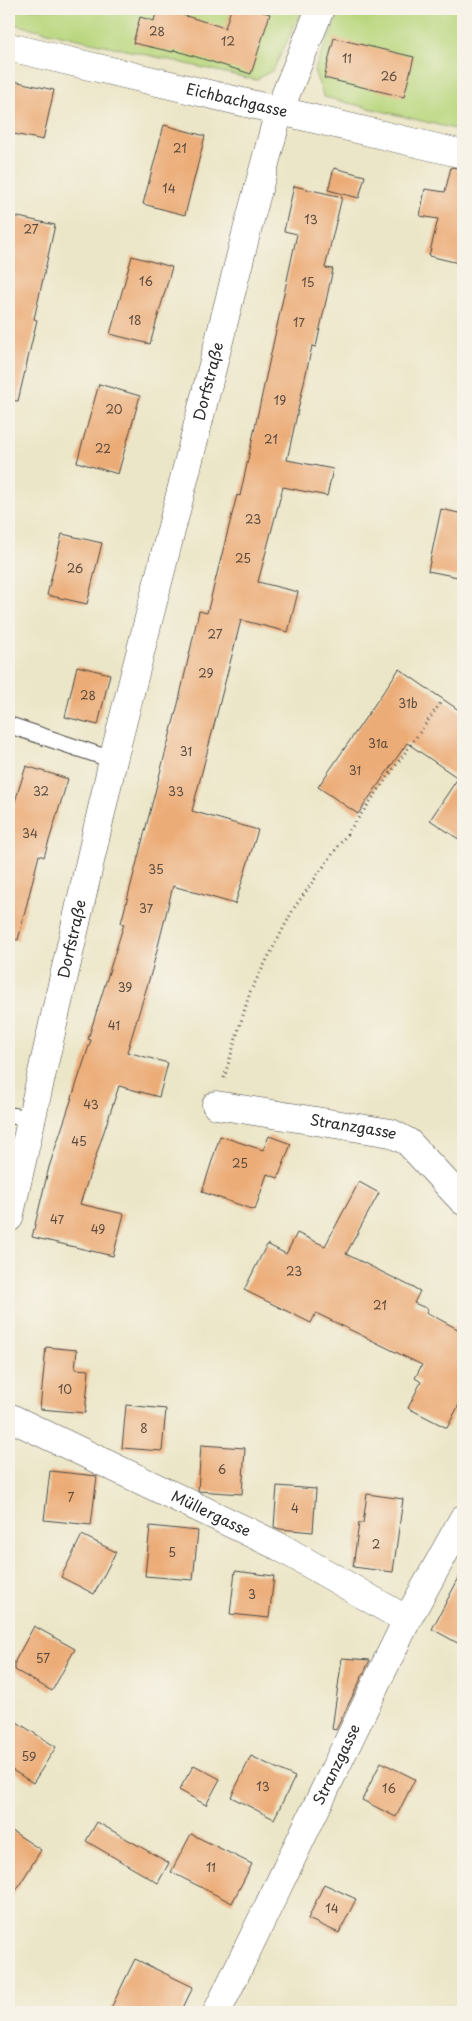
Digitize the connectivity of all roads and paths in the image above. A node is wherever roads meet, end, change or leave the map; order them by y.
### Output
1 (320, 9) edge
2 (9, 47) edge
3 (279, 111) junction
4 (463, 154) edge
5 (442, 701) dead end
6 (9, 725) edge
7 (113, 760) junction
8 (216, 1105) joint
9 (20, 1117) edge
10 (463, 1202) edge
11 (9, 1218) edge
12 (9, 1417) edge
13 (463, 1519) edge
14 (406, 1620) junction
15 (217, 2012) edge

1 - 3 street, Dorfstraße
2 - 3 street, Eichbachgasse
3 - 4 street, Eichbachgasse
3 - 7 street, Dorfstraße
5 - 8 path
6 - 7 lane
7 - 9 street, Dorfstraße
8 - 10 street, Stranzgasse
9 - 11 street, Dorfstraße
12 - 14 street, Müllergasse
13 - 14 street, Stranzgasse
14 - 15 street, Stranzgasse

